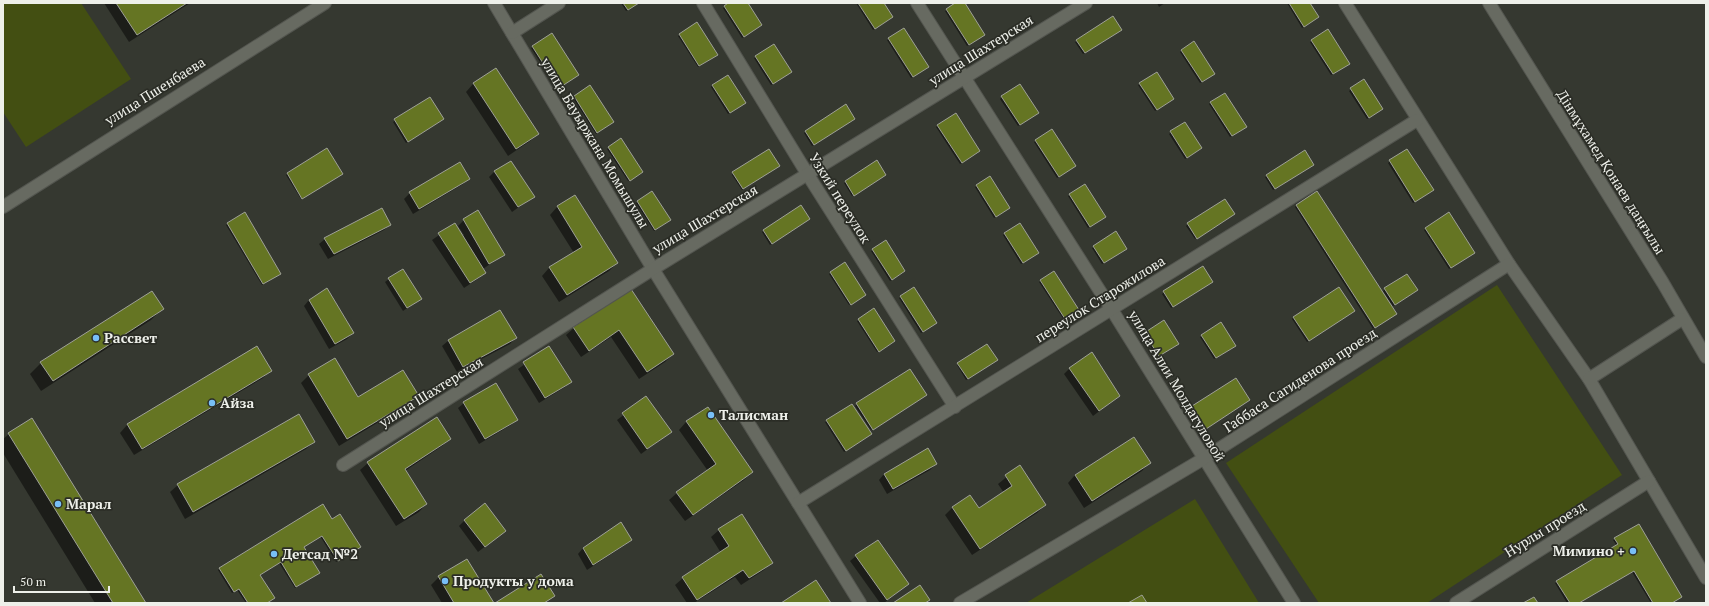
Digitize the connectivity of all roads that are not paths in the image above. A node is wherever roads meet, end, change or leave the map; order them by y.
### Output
1 (494, 3) edge
2 (559, 3) edge
3 (703, 3) edge
4 (918, 3) edge
5 (1086, 3) edge
6 (1345, 3) edge
7 (1489, 3) edge
8 (321, 4) edge
9 (512, 33) junction
10 (965, 78) junction
11 (1417, 120) junction
12 (808, 174) junction
13 (3, 206) edge
14 (1509, 264) junction
15 (652, 269) junction
16 (1112, 310) junction
17 (1682, 319) junction
18 (1706, 357) edge
19 (1590, 379) junction
20 (955, 407) junction
21 (1203, 459) junction
22 (343, 465) dead end
23 (1649, 481) junction
24 (798, 503) junction
25 (1706, 578) edge
26 (860, 603) edge
27 (960, 603) edge
28 (1294, 603) edge
29 (1456, 603) edge

1 - 9 street, улица Бауыржана Момышулы
2 - 9 street
3 - 12 street, Узкий переулок
4 - 10 street, улица Алии Молдагуловой
5 - 10 street, улица Шахтерская
6 - 11 street
7 - 17 street, Дінмұхамед Қонаев даңғылы
8 - 13 street, улица Пшенбаева
9 - 15 street, улица Бауыржана Момышулы
10 - 12 street, улица Шахтерская
10 - 16 street, улица Алии Молдагуловой
11 - 14 street
11 - 16 street, переулок Старожилова
12 - 15 street, улица Шахтерская
12 - 20 street, Узкий переулок
14 - 19 street
14 - 21 street, Габбаса Сагиденова проезд
15 - 22 street, улица Шахтерская
15 - 24 street, улица Бауыржана Момышулы
16 - 20 street, переулок Старожилова
16 - 21 street, улица Алии Молдагуловой
17 - 18 street, Дінмұхамед Қонаев даңғылы
17 - 19 street
19 - 23 street
20 - 24 street, переулок Старожилова
21 - 27 street, Габбаса Сагиденова проезд
21 - 28 street, улица Алии Молдагуловой
23 - 25 street
23 - 29 street, Нурлы проезд
24 - 26 street, улица Бауыржана Момышулы

